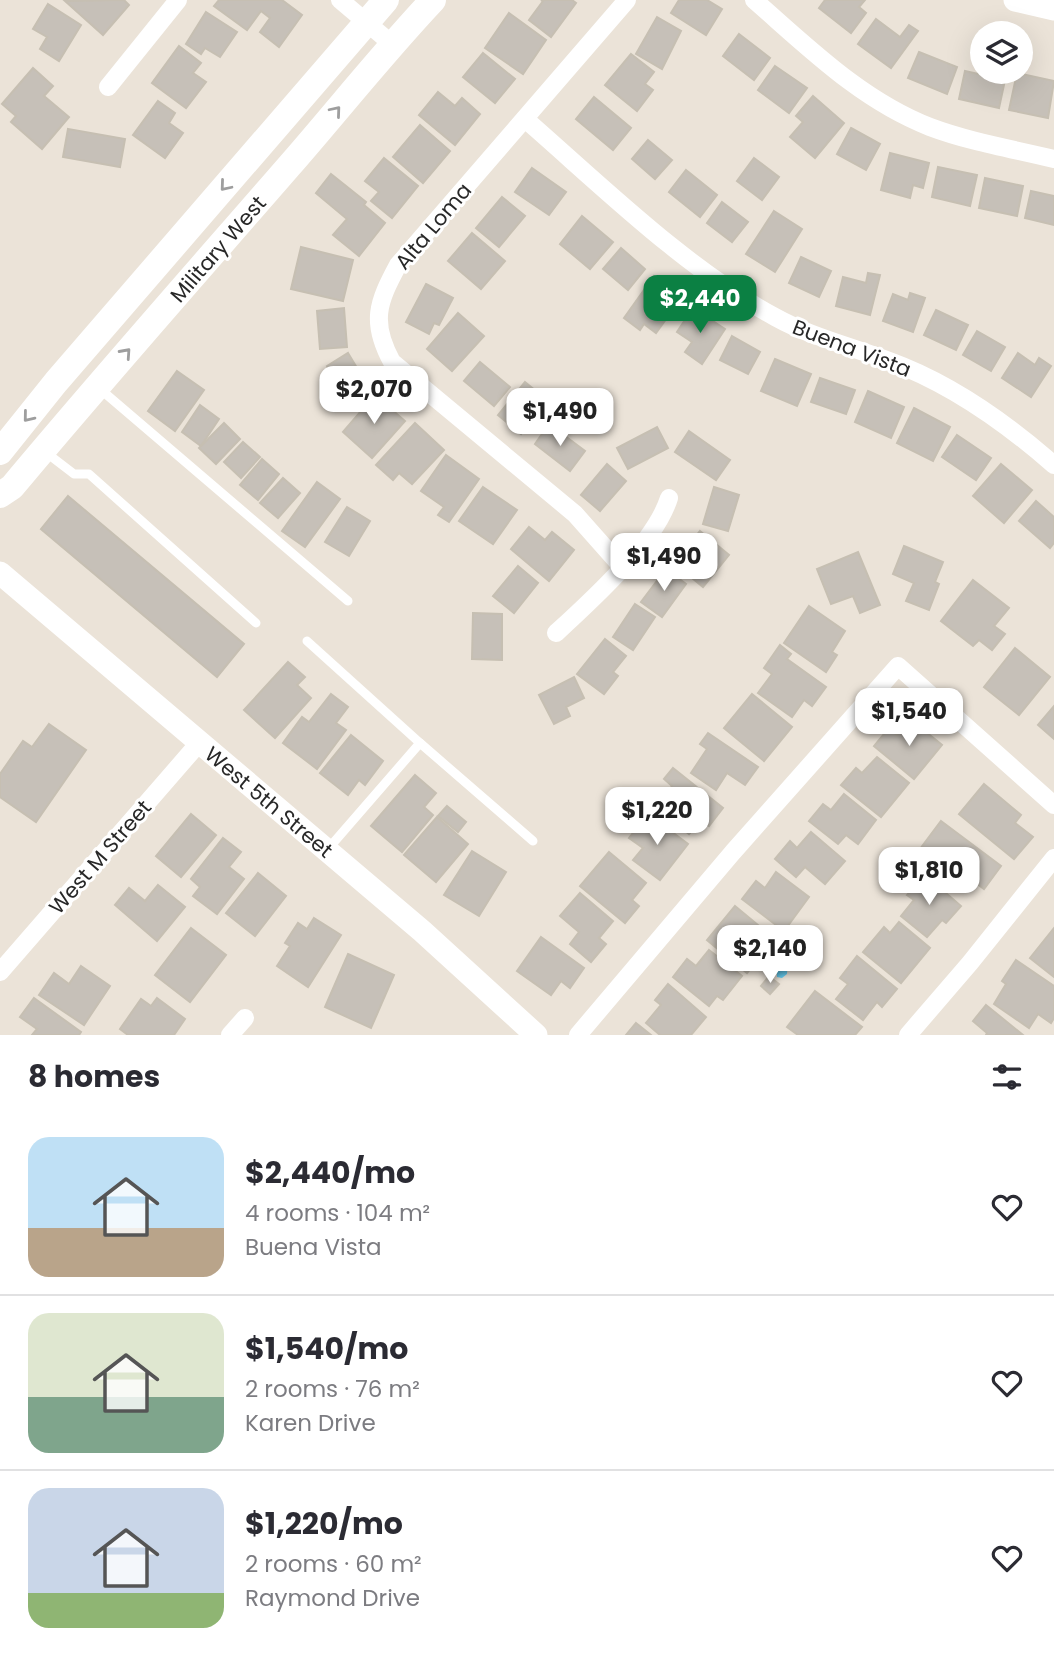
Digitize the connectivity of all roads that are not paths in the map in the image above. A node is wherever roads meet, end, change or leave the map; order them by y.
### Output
1 (178, 0) edge
2 (340, 0) edge
3 (386, 0) edge
4 (433, 0) edge
5 (627, 0) edge
6 (754, 0) edge
7 (1015, 0) edge
8 (1054, 9) edge
9 (366, 21) junction
10 (392, 44) junction
11 (108, 87) dead end
12 (525, 119) junction
13 (1054, 159) edge
14 (96, 386) junction
15 (43, 450) junction
16 (0, 452) edge
17 (1054, 465) edge
18 (0, 495) edge
19 (669, 498) dead end
20 (622, 567) junction
21 (0, 573) edge
22 (348, 601) dead end
23 (256, 623) dead end
24 (556, 633) dead end
25 (307, 641) dead end
26 (199, 743) junction
27 (420, 743) junction
28 (1054, 805) edge
29 (533, 841) dead end
30 (327, 850) junction
31 (1054, 858) edge
32 (0, 972) edge
33 (245, 1018) dead end
34 (230, 1035) edge
35 (536, 1035) edge
36 (578, 1035) edge
37 (908, 1035) edge

1 - 11 street
2 - 9 street
3 - 9 main road, Military West
4 - 10 main road, Military West
5 - 12 street, Alta Loma
6 - 13 street
7 - 8 street
9 - 10 street
9 -> 16 main road, Military West
14 -> 10 main road, Military West
12 - 17 street, Buena Vista
12 - 20 street, Alta Loma
14 - 15 main road, Military West
14 - 22 lane
15 - 18 main road, Military West
15 - 23 lane
19 - 20 street
20 - 24 street
21 - 26 street, West 5th Street
25 - 27 lane
26 - 30 street, West 5th Street
26 - 32 street, West M Street
27 - 29 lane
27 - 30 lane
28 - 36 street
30 - 35 street, West 5th Street
31 - 37 street
33 - 34 street

